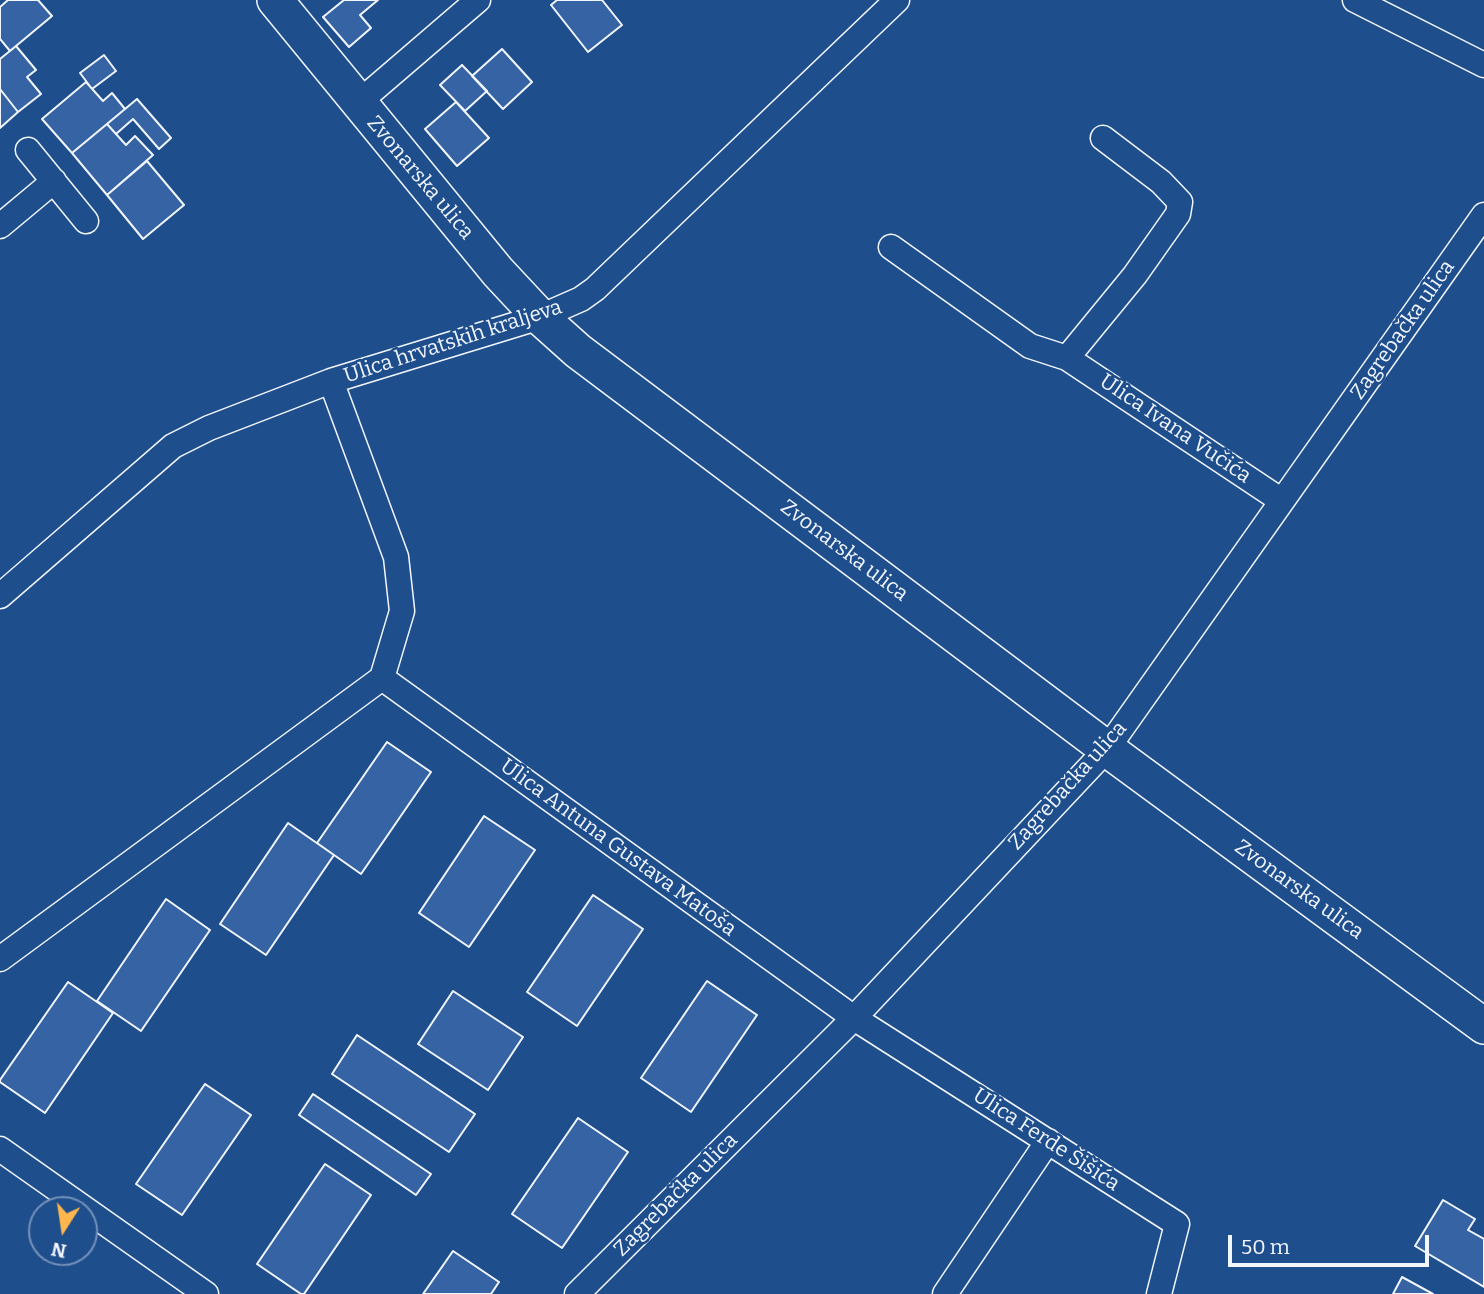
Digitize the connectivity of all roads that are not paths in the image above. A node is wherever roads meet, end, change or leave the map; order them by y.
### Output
1 (275, 0) edge
2 (478, 0) edge
3 (897, 0) edge
4 (1355, 0) edge
5 (1484, 65) edge
6 (358, 103) junction
7 (1103, 138) dead end
8 (29, 150) dead end
9 (54, 181) junction
10 (1484, 215) edge
11 (86, 221) dead end
12 (0, 226) edge
13 (891, 247) dead end
14 (540, 317) junction
15 (1067, 358) junction
16 (331, 381) junction
17 (1282, 501) junction
18 (3, 588) edge
19 (382, 678) junction
20 (1107, 749) junction
21 (0, 959) edge
22 (854, 1018) junction
23 (1484, 1026) edge
24 (1048, 1142) junction
25 (0, 1149) edge
26 (206, 1294) edge
27 (577, 1294) edge
28 (945, 1294) edge
29 (1159, 1294) edge

1 - 6 main road, Zvonarska ulica
2 - 6 street
3 - 14 street, Ulica hrvatskih kraljeva
4 - 5 street
6 - 14 main road, Zvonarska ulica
7 - 15 street
8 - 9 street
9 - 11 street
9 - 12 street
10 - 17 street, Zagrebačka ulica
13 - 15 street, Ulica Ivana Vučića
14 - 16 street, Ulica hrvatskih kraljeva
14 - 20 main road, Zvonarska ulica
15 - 17 street, Ulica Ivana Vučića
16 - 18 street, Ulica hrvatskih kraljeva
16 - 19 street
17 - 20 street, Zagrebačka ulica
19 - 21 street
19 - 22 street, Ulica Antuna Gustava Matoša
20 - 22 street, Zagrebačka ulica
20 - 23 main road, Zvonarska ulica
22 - 24 street, Ulica Ferde Šišića
22 - 27 street, Zagrebačka ulica
24 - 28 street
24 - 29 street, Ulica Ferde Šišića
25 - 26 street

